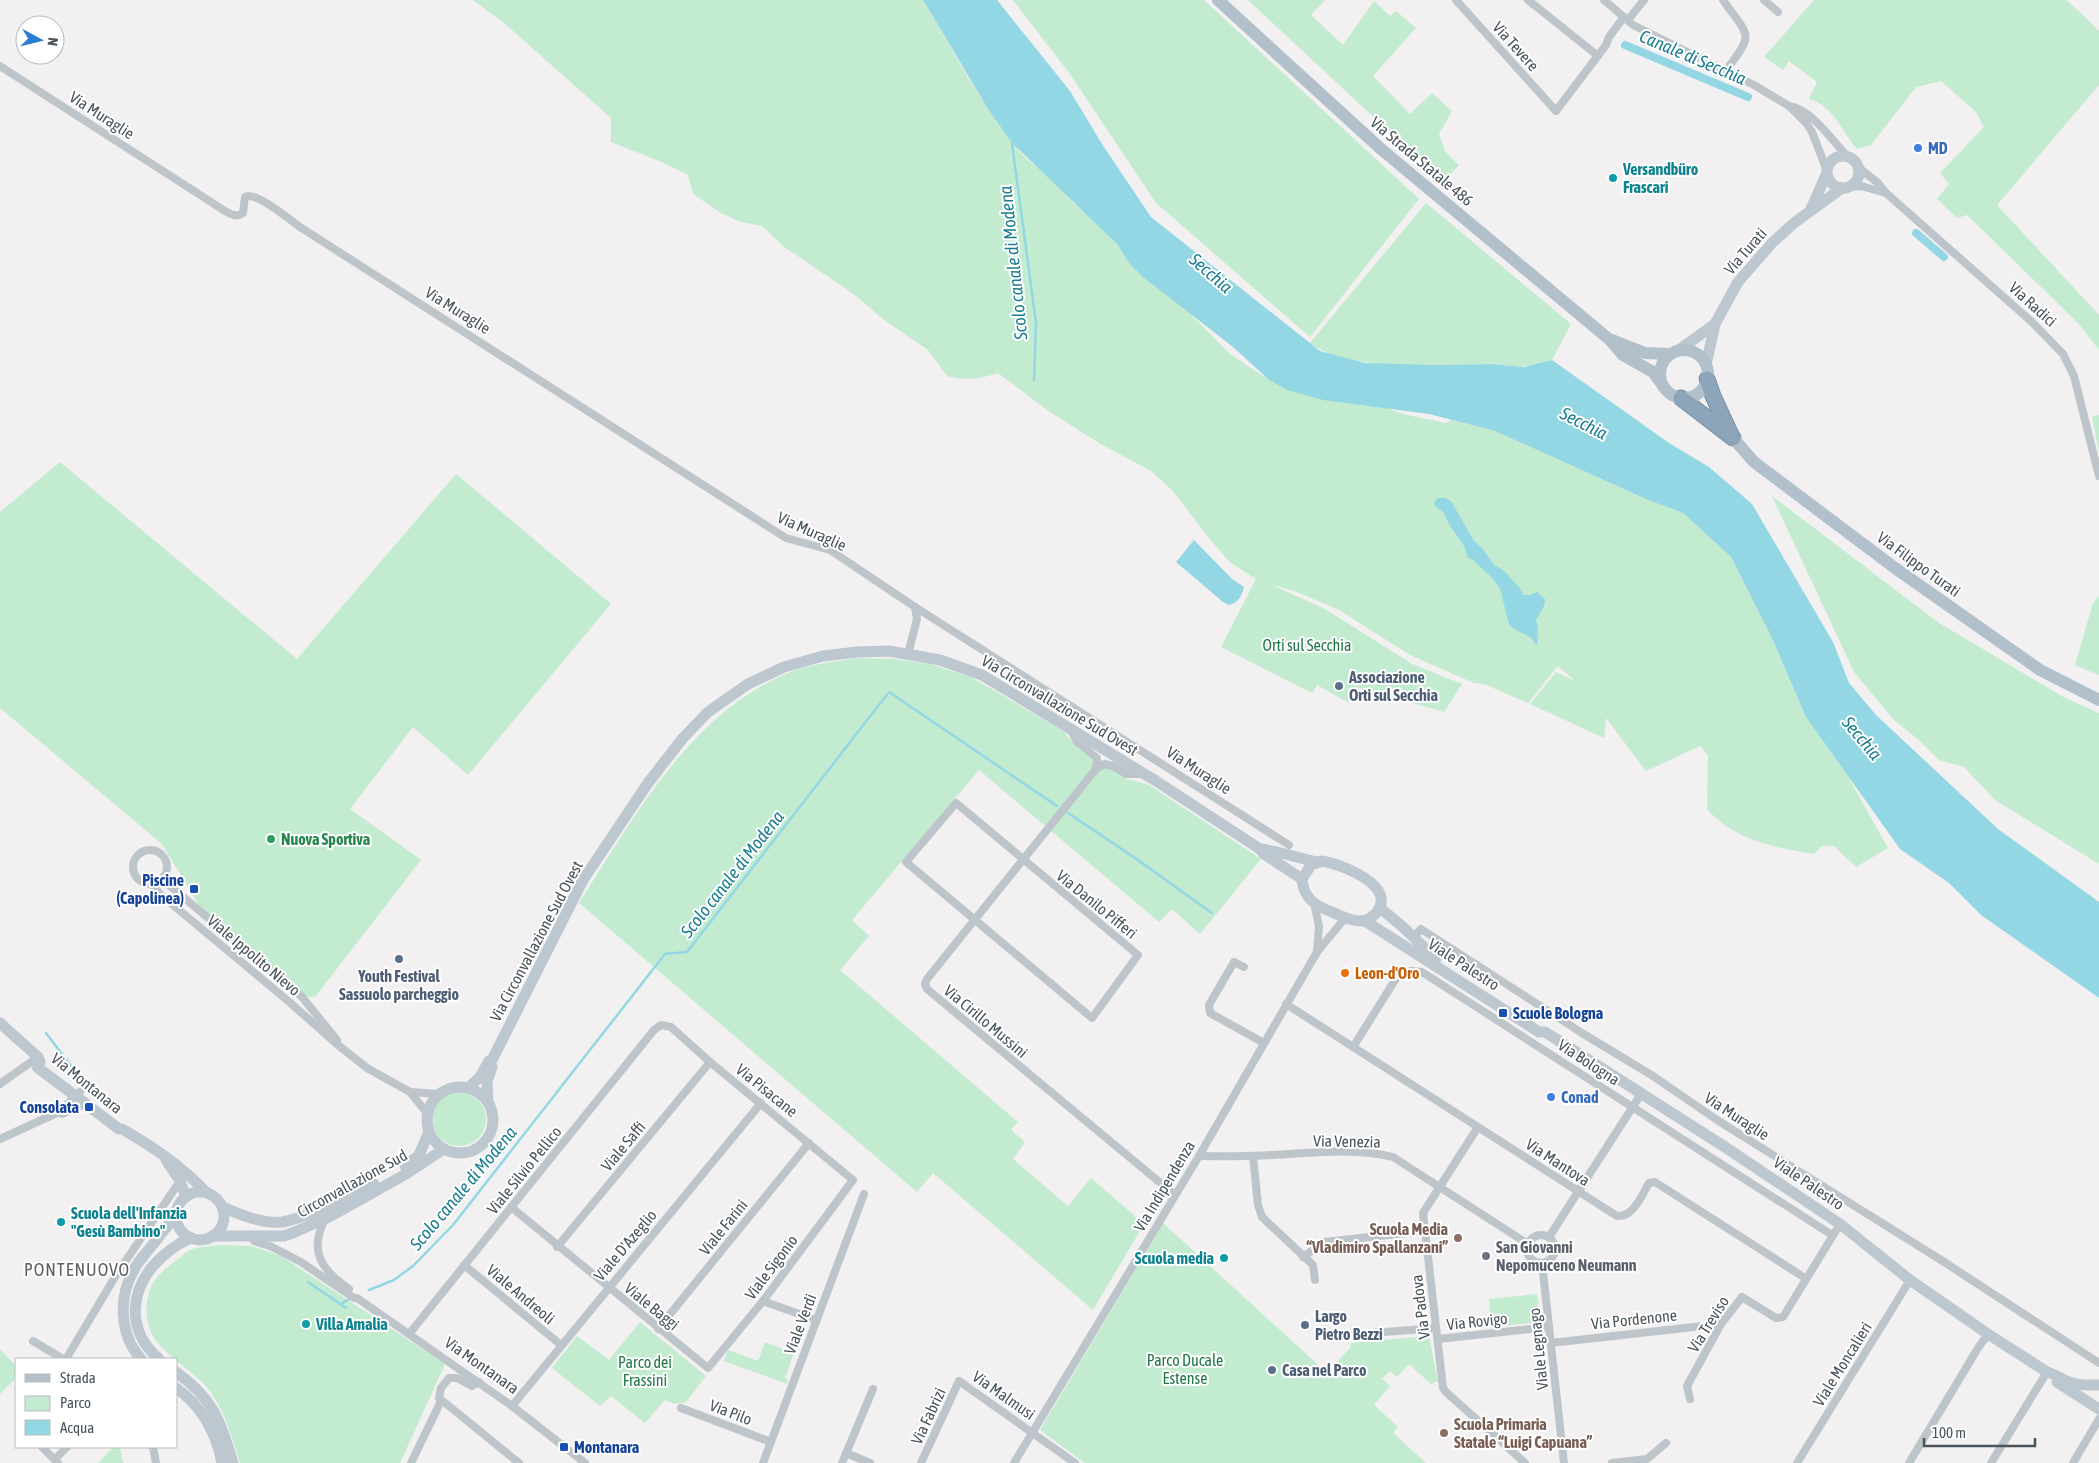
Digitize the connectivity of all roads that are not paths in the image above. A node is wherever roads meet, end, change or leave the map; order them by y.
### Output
1 (1218, 0) edge
2 (1456, 0) edge
3 (1528, 0) edge
4 (1604, 0) edge
5 (1644, 0) edge
6 (1723, 0) edge
7 (1764, 0) edge
8 (1778, 12) dead end
9 (1626, 18) junction
10 (1598, 56) junction
11 (0, 66) edge
12 (1725, 72) junction
13 (1789, 106) junction
14 (1846, 155) junction
15 (1859, 168) junction
16 (1826, 172) junction
17 (1846, 188) junction
18 (1886, 193) junction
19 (1811, 209) junction
20 (1715, 324) junction
21 (1610, 340) junction
22 (1675, 352) junction
23 (1707, 372) junction
24 (1661, 383) junction
25 (1681, 398) junction
26 (1733, 438) junction
27 (2099, 476) edge
28 (915, 607) junction
29 (908, 654) junction
30 (2099, 700) edge
31 (1069, 728) junction
32 (1096, 769) junction
33 (1144, 774) junction
34 (1289, 845) dead end
35 (1260, 849) junction
36 (1022, 860) junction
37 (1316, 862) junction
38 (164, 876) junction
39 (1302, 879) junction
40 (151, 884) junction
41 (1314, 904) junction
42 (1380, 908) junction
43 (1346, 917) junction
44 (974, 920) junction
45 (1365, 921) junction
46 (1414, 937) junction
47 (1317, 952) junction
48 (1244, 967) dead end
49 (1286, 1004) junction
50 (0, 1022) edge
51 (662, 1025) joint
52 (1545, 1032) junction
53 (1264, 1043) junction
54 (340, 1046) junction
55 (1352, 1047) junction
56 (38, 1057) junction
57 (492, 1060) junction
58 (710, 1062) junction
59 (0, 1084) edge
60 (468, 1088) junction
61 (410, 1092) junction
62 (78, 1094) junction
63 (439, 1094) junction
64 (1640, 1094) junction
65 (761, 1102) junction
66 (488, 1103) junction
67 (85, 1104) junction
68 (1632, 1107) junction
69 (58, 1112) junction
70 (427, 1113) junction
71 (1478, 1127) junction
72 (122, 1129) junction
73 (429, 1132) junction
74 (0, 1139) edge
75 (809, 1143) junction
76 (444, 1149) junction
77 (161, 1153) junction
78 (1199, 1156) junction
79 (1253, 1156) junction
80 (180, 1180) junction
81 (853, 1180) joint
82 (1440, 1186) junction
83 (1577, 1190) junction
84 (207, 1193) junction
85 (864, 1194) dead end
86 (1175, 1195) junction
87 (186, 1197) junction
88 (511, 1207) junction
89 (223, 1208) junction
90 (177, 1216) junction
91 (325, 1219) junction
92 (1840, 1224) junction
93 (1425, 1231) junction
94 (1832, 1235) junction
95 (212, 1236) junction
96 (250, 1236) junction
97 (1549, 1237) junction
98 (192, 1238) junction
99 (1528, 1244) junction
100 (557, 1247) junction
101 (1303, 1257) junction
102 (1542, 1263) junction
103 (464, 1265) junction
104 (1805, 1278) junction
105 (1314, 1280) dead end
106 (1910, 1280) junction
107 (607, 1288) junction
108 (357, 1298) junction
109 (763, 1301) junction
110 (816, 1320) junction
111 (1721, 1324) junction
112 (1549, 1327) junction
113 (1436, 1328) junction
114 (658, 1329) junction
115 (409, 1334) junction
116 (1988, 1334) junction
117 (1334, 1336) dead end
118 (1438, 1339) junction
119 (33, 1341) dead end
120 (1551, 1343) junction
121 (561, 1345) junction
122 (63, 1358) edge
123 (66, 1358) edge
124 (140, 1358) edge
125 (158, 1358) edge
126 (2099, 1363) edge
127 (708, 1368) joint
128 (2047, 1372) junction
129 (178, 1373) edge
130 (959, 1380) joint
131 (479, 1382) junction
132 (2099, 1385) edge
133 (178, 1389) edge
134 (873, 1389) dead end
135 (1690, 1399) dead end
136 (441, 1401) junction
137 (512, 1406) junction
138 (681, 1408) dead end
139 (2099, 1410) edge
140 (2099, 1419) edge
141 (1032, 1432) junction
142 (771, 1442) junction
143 (1666, 1443) dead end
144 (43, 1448) edge
145 (66, 1448) edge
146 (153, 1448) edge
147 (846, 1453) junction
148 (56, 1461) edge
149 (156, 1463) edge
150 (222, 1463) edge
151 (233, 1463) edge
152 (411, 1463) edge
153 (519, 1463) edge
154 (585, 1463) edge
155 (763, 1463) edge
156 (842, 1463) edge
157 (870, 1463) edge
158 (921, 1463) edge
159 (1014, 1463) edge
160 (1074, 1463) edge
161 (1525, 1463) edge
162 (1564, 1463) edge
163 (1612, 1463) edge
164 (1797, 1463) edge
165 (1909, 1463) edge
166 (1991, 1463) edge
167 (2073, 1463) edge

1 - 21 main road, Via Strada Statale 486
2 - 10 street, Via Tevere
3 - 10 street
4 - 9 street
5 - 9 street
6 - 12 street
7 - 8 street
9 - 10 street
9 - 12 street
11 - 28 street, Via Muraglie
12 - 13 street
13 - 14 street
13 - 16 street
14 - 15 main road
14 - 16 main road
15 - 17 main road
15 - 18 street, Via Radici
16 - 17 main road
16 - 19 main road, Via Turati
17 - 18 street, Via Radici
17 - 19 main road, Via Turati
18 - 27 street, Via Radici
19 - 20 main road, Via Turati
20 - 22 main road
20 - 23 main road
21 - 22 main road
21 - 24 main road, Via Strada Statale 486
22 - 23 main road
22 - 24 main road
23 - 25 main road
23 - 26 highway
24 - 25 main road
25 - 26 highway
26 - 30 main road, Via Filippo Turati
28 - 29 street
28 - 34 street, Via Muraglie
29 - 31 main road, Via Circonvallazione Sud Ovest
29 - 57 main road, Via Circonvallazione Sud Ovest
31 - 32 street
31 - 33 main road, Via Circonvallazione Sud Ovest
32 - 33 street
32 - 36 street, Via Cirillo Mussini
33 - 35 main road, Via Circonvallazione Sud Ovest
35 - 37 main road, Via Circonvallazione Sud Ovest
35 - 39 main road, Via Circonvallazione Sud Ovest
36 - 44 street, Via Cirillo Mussini
36 - 44 street
36 - 44 street, Via Danilo Pifferi
37 - 39 main road
37 - 42 main road, Via Circonvallazione Sud Ovest
38 - 40 street
38 - 40 street
38 - 54 street, Viale Ippolito Nievo
39 - 41 main road
40 - 54 street, Viale Ippolito Nievo
41 - 43 main road
41 - 47 street, Via Indipendenza
42 - 45 main road
42 - 46 main road, Viale Palestro
43 - 45 main road
43 - 47 street, Via Indipendenza
44 - 86 street, Via Cirillo Mussini
45 - 52 main road, Viale Palestro
46 - 52 main road, Viale Palestro
46 - 126 street, Via Muraglie
47 - 49 street, Via Indipendenza
48 - 53 street
49 - 53 street, Via Indipendenza
49 - 55 street, Via Mantova
50 - 56 main road, Via Montanara
51 - 58 street, Via Pisacane
51 - 88 street, Viale Silvio Pellico
52 - 64 main road, Viale Palestro
53 - 78 street, Via Indipendenza
54 - 61 street, Viale Ippolito Nievo
55 - 68 street, Via Bologna
55 - 71 street, Via Mantova
56 - 59 street
56 - 62 main road, Via Montanara
57 - 60 main road, Via Circonvallazione Sud Ovest
57 - 66 main road, Via Circonvallazione Sud Ovest
58 - 65 street, Via Pisacane
58 - 100 street, Viale Saffi
60 - 63 main road
60 - 66 main road
61 - 63 street, Viale Ippolito Nievo
61 - 70 street, Viale Ippolito Nievo
62 - 67 main road, Via Montanara
62 - 69 street
62 - 72 main road, Via Montanara
63 - 70 main road
64 - 68 street
64 - 92 main road, Viale Palestro
65 - 75 street, Via Pisacane
65 - 107 street, Viale D'Azeglio
66 - 76 main road, Via Circonvallazione Sud Ovest
67 - 69 street
67 - 72 main road, Via Montanara
68 - 83 street
68 - 94 street, Via Bologna
69 - 74 street
70 - 73 main road
71 - 82 street, Via Padova
71 - 83 street, Via Mantova
72 - 77 main road, Via Montanara
73 - 76 main road
73 - 89 main road, Circonvallazione Sud
75 - 81 street, Via Pisacane
75 - 114 street, Viale Farini
76 - 91 main road, Circonvallazione Sud
77 - 80 main road, Via Montanara
77 - 84 main road, Via Montanara
78 - 79 street, Via Venezia
78 - 86 street, Via Indipendenza
79 - 82 street, Via Venezia
79 - 101 street
80 - 87 main road, Via Montanara
80 - 123 street
81 - 109 street, Viale Sigonio
82 - 93 street, Via Padova
82 - 99 street, Via Venezia
83 - 97 street
83 - 104 street, Via Mantova
84 - 87 main road
84 - 89 main road, Circonvallazione Sud
85 - 110 street, Viale Verdi
86 - 141 street, Via Indipendenza
87 - 90 main road
88 - 100 street, Viale Baggi
88 - 103 street, Viale Silvio Pellico
89 - 95 main road
90 - 98 main road
90 - 124 main road
91 - 96 main road, Circonvallazione Sud
91 - 108 street, Via Montanara
92 - 94 street, Via Treviso
92 - 106 main road, Viale Palestro
93 - 101 street
93 - 113 street, Via Padova
94 - 104 street, Via Treviso
95 - 96 main road, Circonvallazione Sud
95 - 98 main road, Circonvallazione Sud
96 - 108 street, Via Montanara
97 - 99 street
97 - 102 street
98 - 125 main road, Circonvallazione Sud
99 - 102 street
100 - 107 street, Viale Baggi
101 - 105 street
102 - 112 street, Viale Legnago
103 - 115 street, Viale Silvio Pellico
103 - 121 street, Viale Andreoli
104 - 111 street, Via Treviso
106 - 116 main road, Viale Palestro
106 - 164 street, Viale Moncalieri
107 - 114 street, Viale Baggi
107 - 121 street, Viale D'Azeglio
108 - 115 street, Via Montanara
109 - 110 street
109 - 127 street, Viale Sigonio
110 - 142 street, Viale Verdi
111 - 120 street, Via Pordenone
111 - 135 street, Via Treviso
112 - 118 street, Via Rovigo
112 - 120 street, Viale Legnago
113 - 117 street, Via Rovigo
113 - 118 street, Via Padova
114 - 127 street, Viale Baggi
115 - 131 street, Via Montanara
116 - 128 main road, Viale Palestro
116 - 165 street
118 - 161 street, Via Padova
119 - 122 street
120 - 162 street, Viale Legnago
121 - 137 street, Viale D'Azeglio
128 - 132 main road, Viale Palestro
128 - 139 main road, Viale Palestro
128 - 166 street
129 - 151 main road
130 - 141 street, Via Malmusi
130 - 158 street, Via Fabrizi
131 - 136 street
131 - 137 street, Via Montanara
133 - 150 main road
134 - 147 street
136 - 152 street
136 - 153 street
137 - 154 street, Via Montanara
138 - 142 street, Via Pilo
140 - 167 street
141 - 159 street, Via Indipendenza
141 - 160 street
142 - 155 street, Viale Verdi
143 - 163 street
144 - 148 street
145 - 148 street
146 - 149 street
147 - 156 street
147 - 157 street

